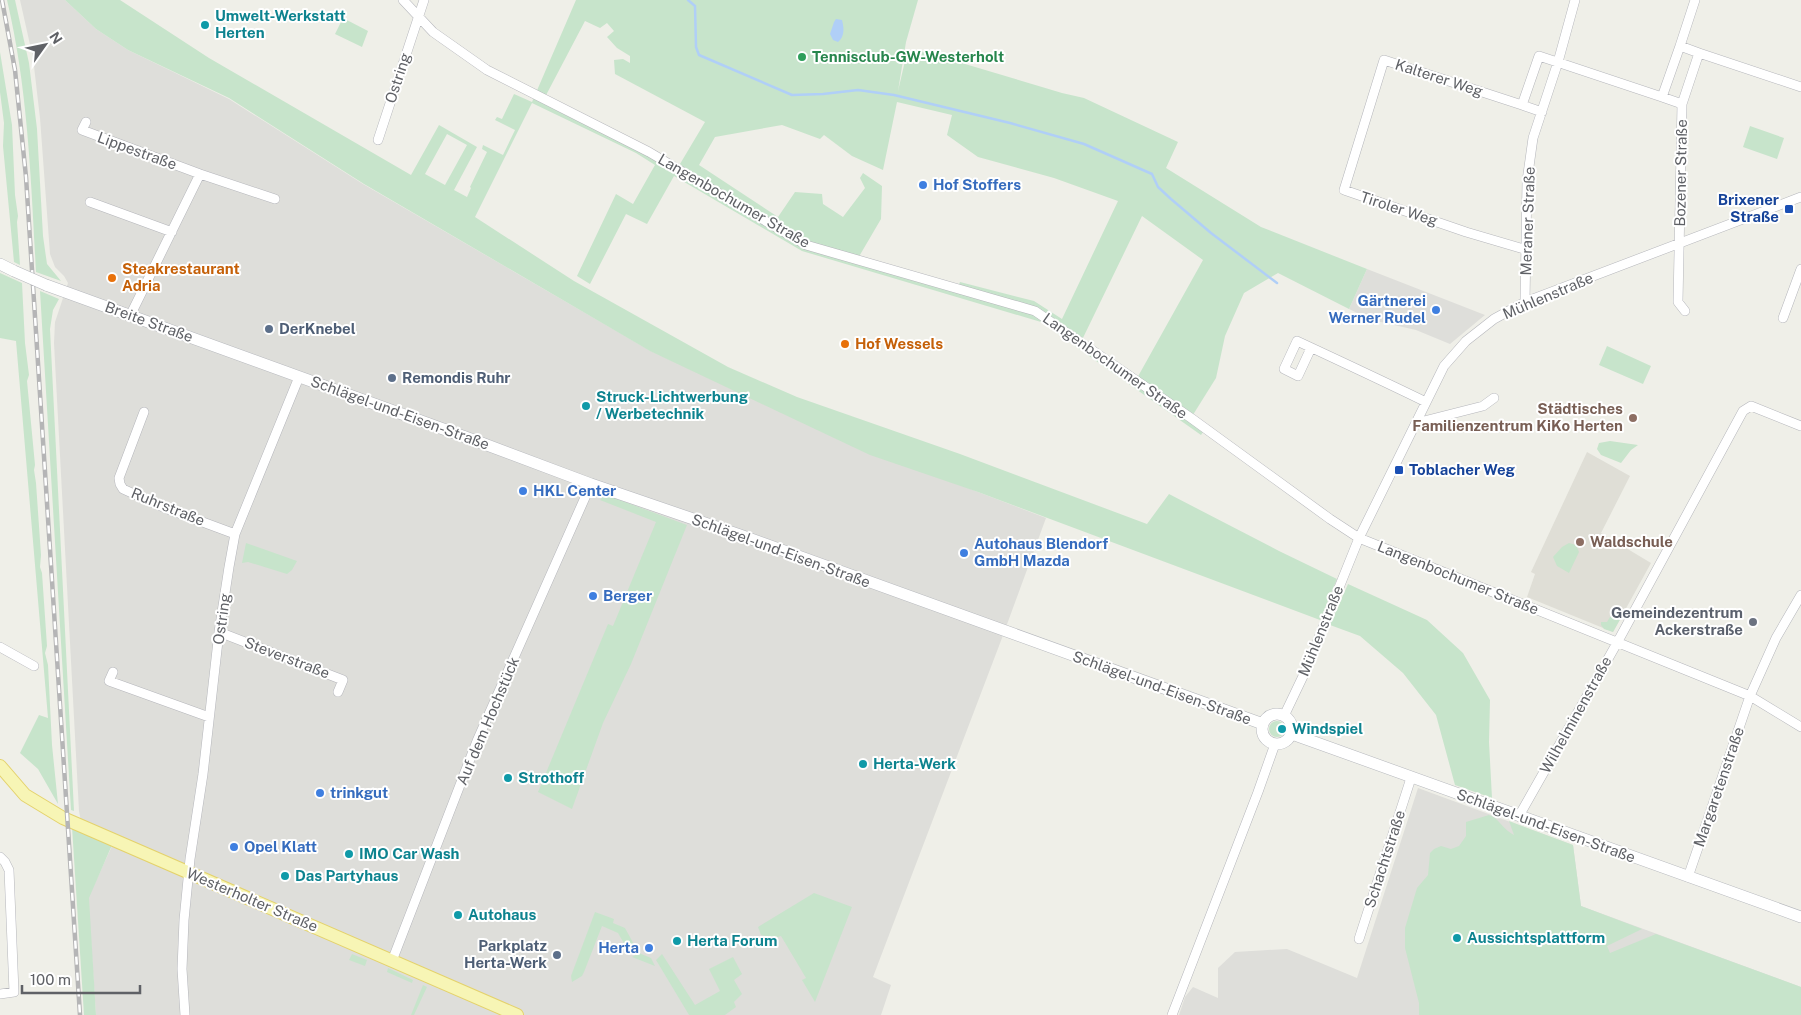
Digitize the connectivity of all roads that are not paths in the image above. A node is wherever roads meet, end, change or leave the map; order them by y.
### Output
1 (403, 0) edge
2 (424, 0) edge
3 (1575, 0) edge
4 (1695, 0) edge
5 (418, 15) junction
6 (1680, 46) junction
7 (1699, 53) junction
8 (1558, 62) junction
9 (1801, 87) edge
10 (1375, 88) joint
11 (1662, 97) junction
12 (1682, 104) junction
13 (1522, 105) junction
14 (1542, 112) junction
15 (86, 122) dead end
16 (378, 140) dead end
17 (200, 174) junction
18 (1801, 197) edge
19 (276, 199) dead end
20 (90, 202) dead end
21 (172, 232) junction
22 (1680, 243) junction
23 (1527, 250) junction
24 (0, 264) edge
25 (1801, 269) edge
26 (1525, 302) junction
27 (1685, 311) dead end
28 (130, 316) junction
29 (1783, 318) dead end
30 (1311, 348) dead end
31 (299, 377) junction
32 (1494, 398) dead end
33 (1426, 402) junction
34 (144, 412) dead end
35 (1416, 423) junction
36 (1801, 426) edge
37 (590, 484) junction
38 (235, 534) junction
39 (1359, 538) junction
40 (1801, 595) edge
41 (219, 632) junction
42 (1617, 642) junction
43 (0, 647) edge
44 (34, 666) dead end
45 (113, 672) dead end
46 (338, 692) dead end
47 (1750, 696) junction
48 (1284, 716) junction
49 (210, 718) junction
50 (1263, 724) junction
51 (1801, 727) edge
52 (1292, 734) junction
53 (1275, 744) junction
54 (0, 766) edge
55 (1411, 778) junction
56 (1519, 816) junction
57 (0, 857) edge
58 (189, 872) junction
59 (1688, 877) junction
60 (1801, 917) edge
61 (1359, 940) dead end
62 (392, 961) junction
63 (0, 994) edge
64 (185, 1015) edge
65 (517, 1015) edge
66 (1172, 1015) edge

1 - 5 street, Langenbochumer Straße
2 - 5 street, Ostring
3 - 8 street, Meraner Straße
4 - 6 street
5 - 16 street, Ostring
5 - 39 street, Langenbochumer Straße
6 - 7 street
6 - 11 street
7 - 9 street
7 - 12 street, Bozener Straße
8 - 11 street, Bozener Straße
8 - 13 street
8 - 14 street, Meraner Straße
10 - 13 street, Kalterer Weg
10 - 23 street, Tiroler Weg
11 - 12 street, Bozener Straße
12 - 22 street, Bozener Straße
13 - 14 street
14 - 23 street, Meraner Straße
15 - 17 street, Lippestraße
17 - 19 street, Lippestraße
17 - 21 street
18 - 22 street, Mühlenstraße
20 - 21 street
21 - 28 street
22 - 26 street, Mühlenstraße
22 - 27 street, Bozener Straße
23 - 26 street, Meraner Straße
24 - 28 street, Breite Straße, bridge
25 - 29 street
26 - 33 street, Mühlenstraße
28 - 31 street, Breite Straße
30 - 33 street
31 - 37 street, Schlägel-und-Eisen-Straße
31 - 38 street, Ostring
32 - 35 street
33 - 35 street, Mühlenstraße
34 - 38 street, Ruhrstraße
35 - 39 street, Mühlenstraße
36 - 42 street, Wilhelminenstraße
37 - 50 street, Schlägel-und-Eisen-Straße
37 - 62 street, Auf dem Hochstück
38 - 41 street, Ostring
39 - 42 street, Langenbochumer Straße
39 - 48 street, Mühlenstraße
40 - 47 street, Margaretenstraße
41 - 46 street, Steverstraße
41 - 49 street, Ostring
42 - 47 street, Langenbochumer Straße
42 - 56 street, Wilhelminenstraße
43 - 44 street
45 - 49 street
47 - 51 street, Langenbochumer Straße
47 - 59 street, Margaretenstraße
48 - 50 street, Schlägel-und-Eisen-Straße
48 - 52 street
49 - 58 street, Ostring
50 - 53 street, Schlägel-und-Eisen-Straße
52 - 53 street
52 - 55 street, Schlägel-und-Eisen-Straße
53 - 66 street
54 - 58 main road, Westerholter Straße
55 - 56 street, Schlägel-und-Eisen-Straße
55 - 61 street, Schachtstraße
56 - 59 street, Schlägel-und-Eisen-Straße
57 - 63 street
58 - 62 main road, Westerholter Straße
58 - 64 street, Ostring
59 - 60 street, Schlägel-und-Eisen-Straße
62 - 65 main road, Westerholter Straße

